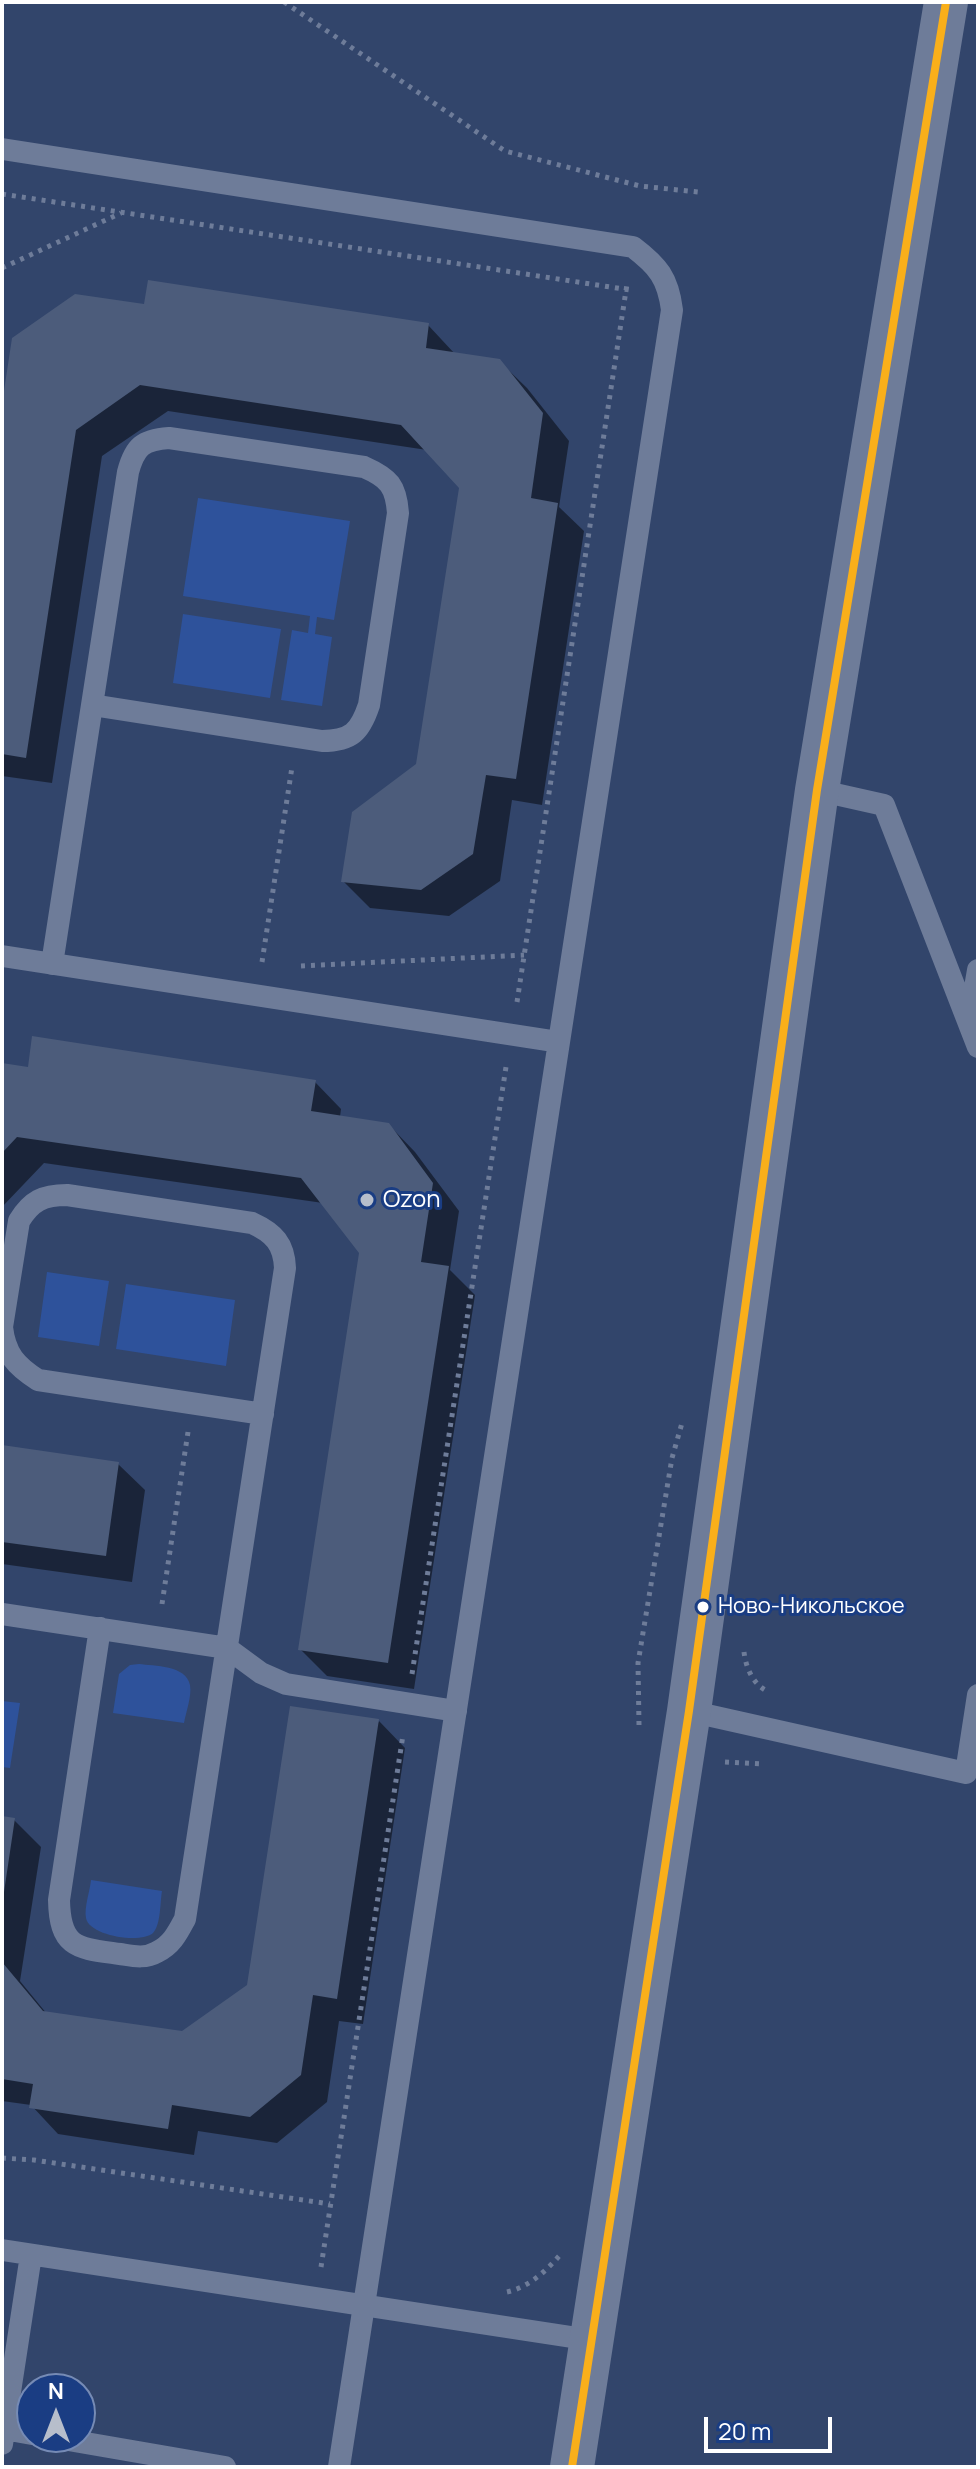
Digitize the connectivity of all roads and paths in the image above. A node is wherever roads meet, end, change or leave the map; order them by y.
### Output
1 (284, 2) edge
2 (946, 2) edge
3 (2, 149) edge
4 (698, 192) dead end
5 (2, 194) edge
6 (122, 212) junction
7 (633, 247) junction
8 (2, 268) edge
9 (627, 289) junction
10 (671, 297) junction
11 (92, 705) junction
12 (296, 736) junction
13 (817, 790) junction
14 (524, 955) junction
15 (2, 956) edge
16 (52, 964) junction
17 (261, 968) junction
18 (978, 970) edge
19 (257, 995) junction
20 (969, 1024) junction
21 (512, 1034) junction
22 (559, 1042) junction
23 (978, 1047) edge
24 (192, 1404) junction
25 (263, 1414) junction
26 (2, 1614) edge
27 (100, 1628) junction
28 (157, 1637) junction
29 (742, 1641) dead end
30 (227, 1648) junction
31 (772, 1694) dead end
32 (978, 1695) edge
33 (408, 1703) junction
34 (456, 1711) junction
35 (689, 1711) junction
36 (721, 1762) dead end
37 (776, 1765) dead end
38 (972, 1776) edge
39 (2, 2158) edge
40 (330, 2204) junction
41 (326, 2231) dead end
42 (2, 2250) edge
43 (31, 2255) junction
44 (364, 2306) junction
45 (591, 2340) junction
46 (3, 2436) edge
47 (96, 2445) edge
48 (225, 2467) edge
49 (339, 2467) edge
50 (572, 2467) edge

1 - 4 path
2 - 13 street
3 - 7 lane
5 - 6 path
6 - 8 path
6 - 9 path
7 - 9 path
7 - 10 lane
9 - 10 path
9 - 14 path
10 - 22 lane
11 - 12 lane
11 - 12 lane
11 - 16 lane
12 - 17 path
13 - 20 lane
13 - 35 street
14 - 17 path
14 - 21 path
15 - 16 lane
16 - 19 lane
17 - 19 path
18 - 20 lane
19 - 21 lane
20 - 23 lane
21 - 22 lane
21 - 33 path
22 - 34 lane
24 - 25 lane
24 - 25 lane
24 - 28 path
25 - 30 lane
26 - 27 lane
27 - 28 lane
27 - 30 lane
28 - 30 lane
29 - 31 path
30 - 33 lane
32 - 38 lane
33 - 34 lane
33 - 40 path
34 - 44 lane
35 - 38 lane
35 - 45 street
36 - 37 path
39 - 40 path
40 - 41 path
42 - 43 lane
43 - 44 lane
43 - 46 lane
44 - 45 lane
44 - 49 lane
45 - 50 street
47 - 48 lane

